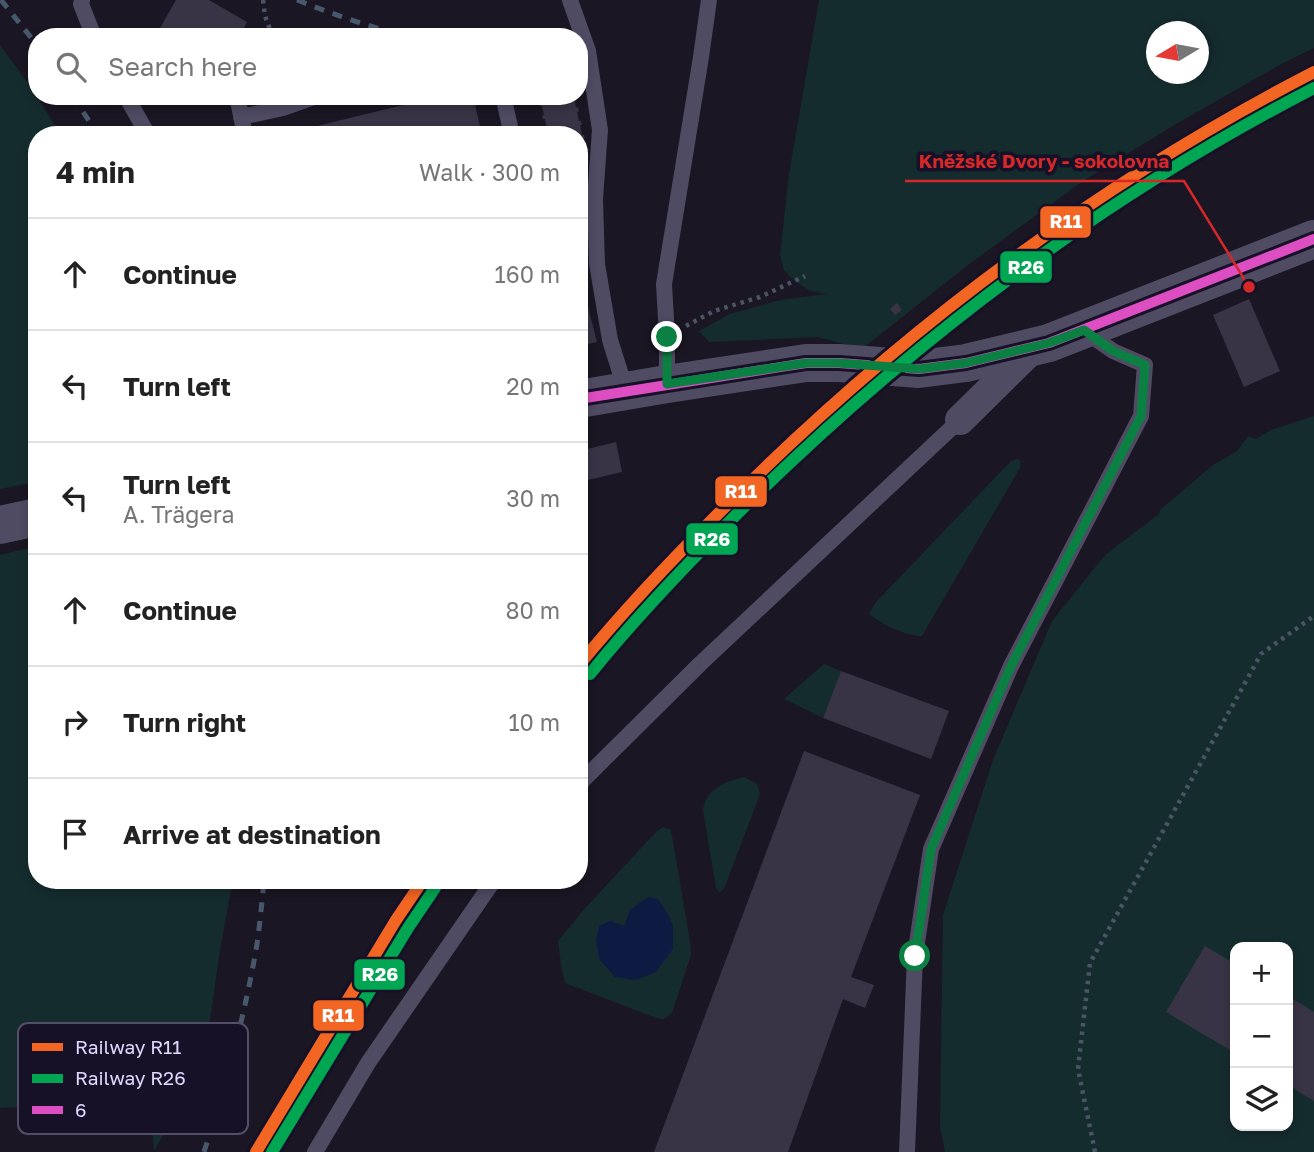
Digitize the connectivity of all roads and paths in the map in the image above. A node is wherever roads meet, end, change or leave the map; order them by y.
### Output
1 (82, 0) edge
2 (263, 0) edge
3 (570, 0) edge
4 (709, 0) edge
5 (90, 28) edge
6 (270, 28) edge
7 (580, 28) edge
8 (588, 51) edge
9 (131, 105) edge
10 (239, 105) edge
11 (292, 105) edge
12 (505, 105) edge
13 (241, 117) junction
14 (143, 126) edge
15 (243, 126) edge
16 (510, 126) edge
17 (1314, 239) edge
18 (805, 276) dead end
19 (1084, 330) junction
20 (667, 337) junction
21 (1034, 347) junction
22 (667, 384) junction
23 (626, 391) junction
24 (588, 397) edge
25 (960, 420) joint
26 (28, 519) edge
27 (0, 525) edge
28 (1314, 616) edge
29 (588, 775) edge
30 (488, 889) edge
31 (316, 1152) edge
32 (907, 1152) edge
33 (1095, 1152) edge

1 - 5 lane
2 - 6 path
3 - 7 lane
4 - 20 lane
8 - 23 lane
9 - 14 lane
10 - 13 lane
11 - 13 lane
12 - 16 lane
13 - 15 lane
17 - 19 street
18 - 20 path
19 - 21 street
19 - 32 lane
20 - 22 lane
21 - 22 street
21 - 25 street
22 - 23 street
23 - 24 street
25 - 29 lane
26 - 27 street
28 - 33 path
30 - 31 lane

